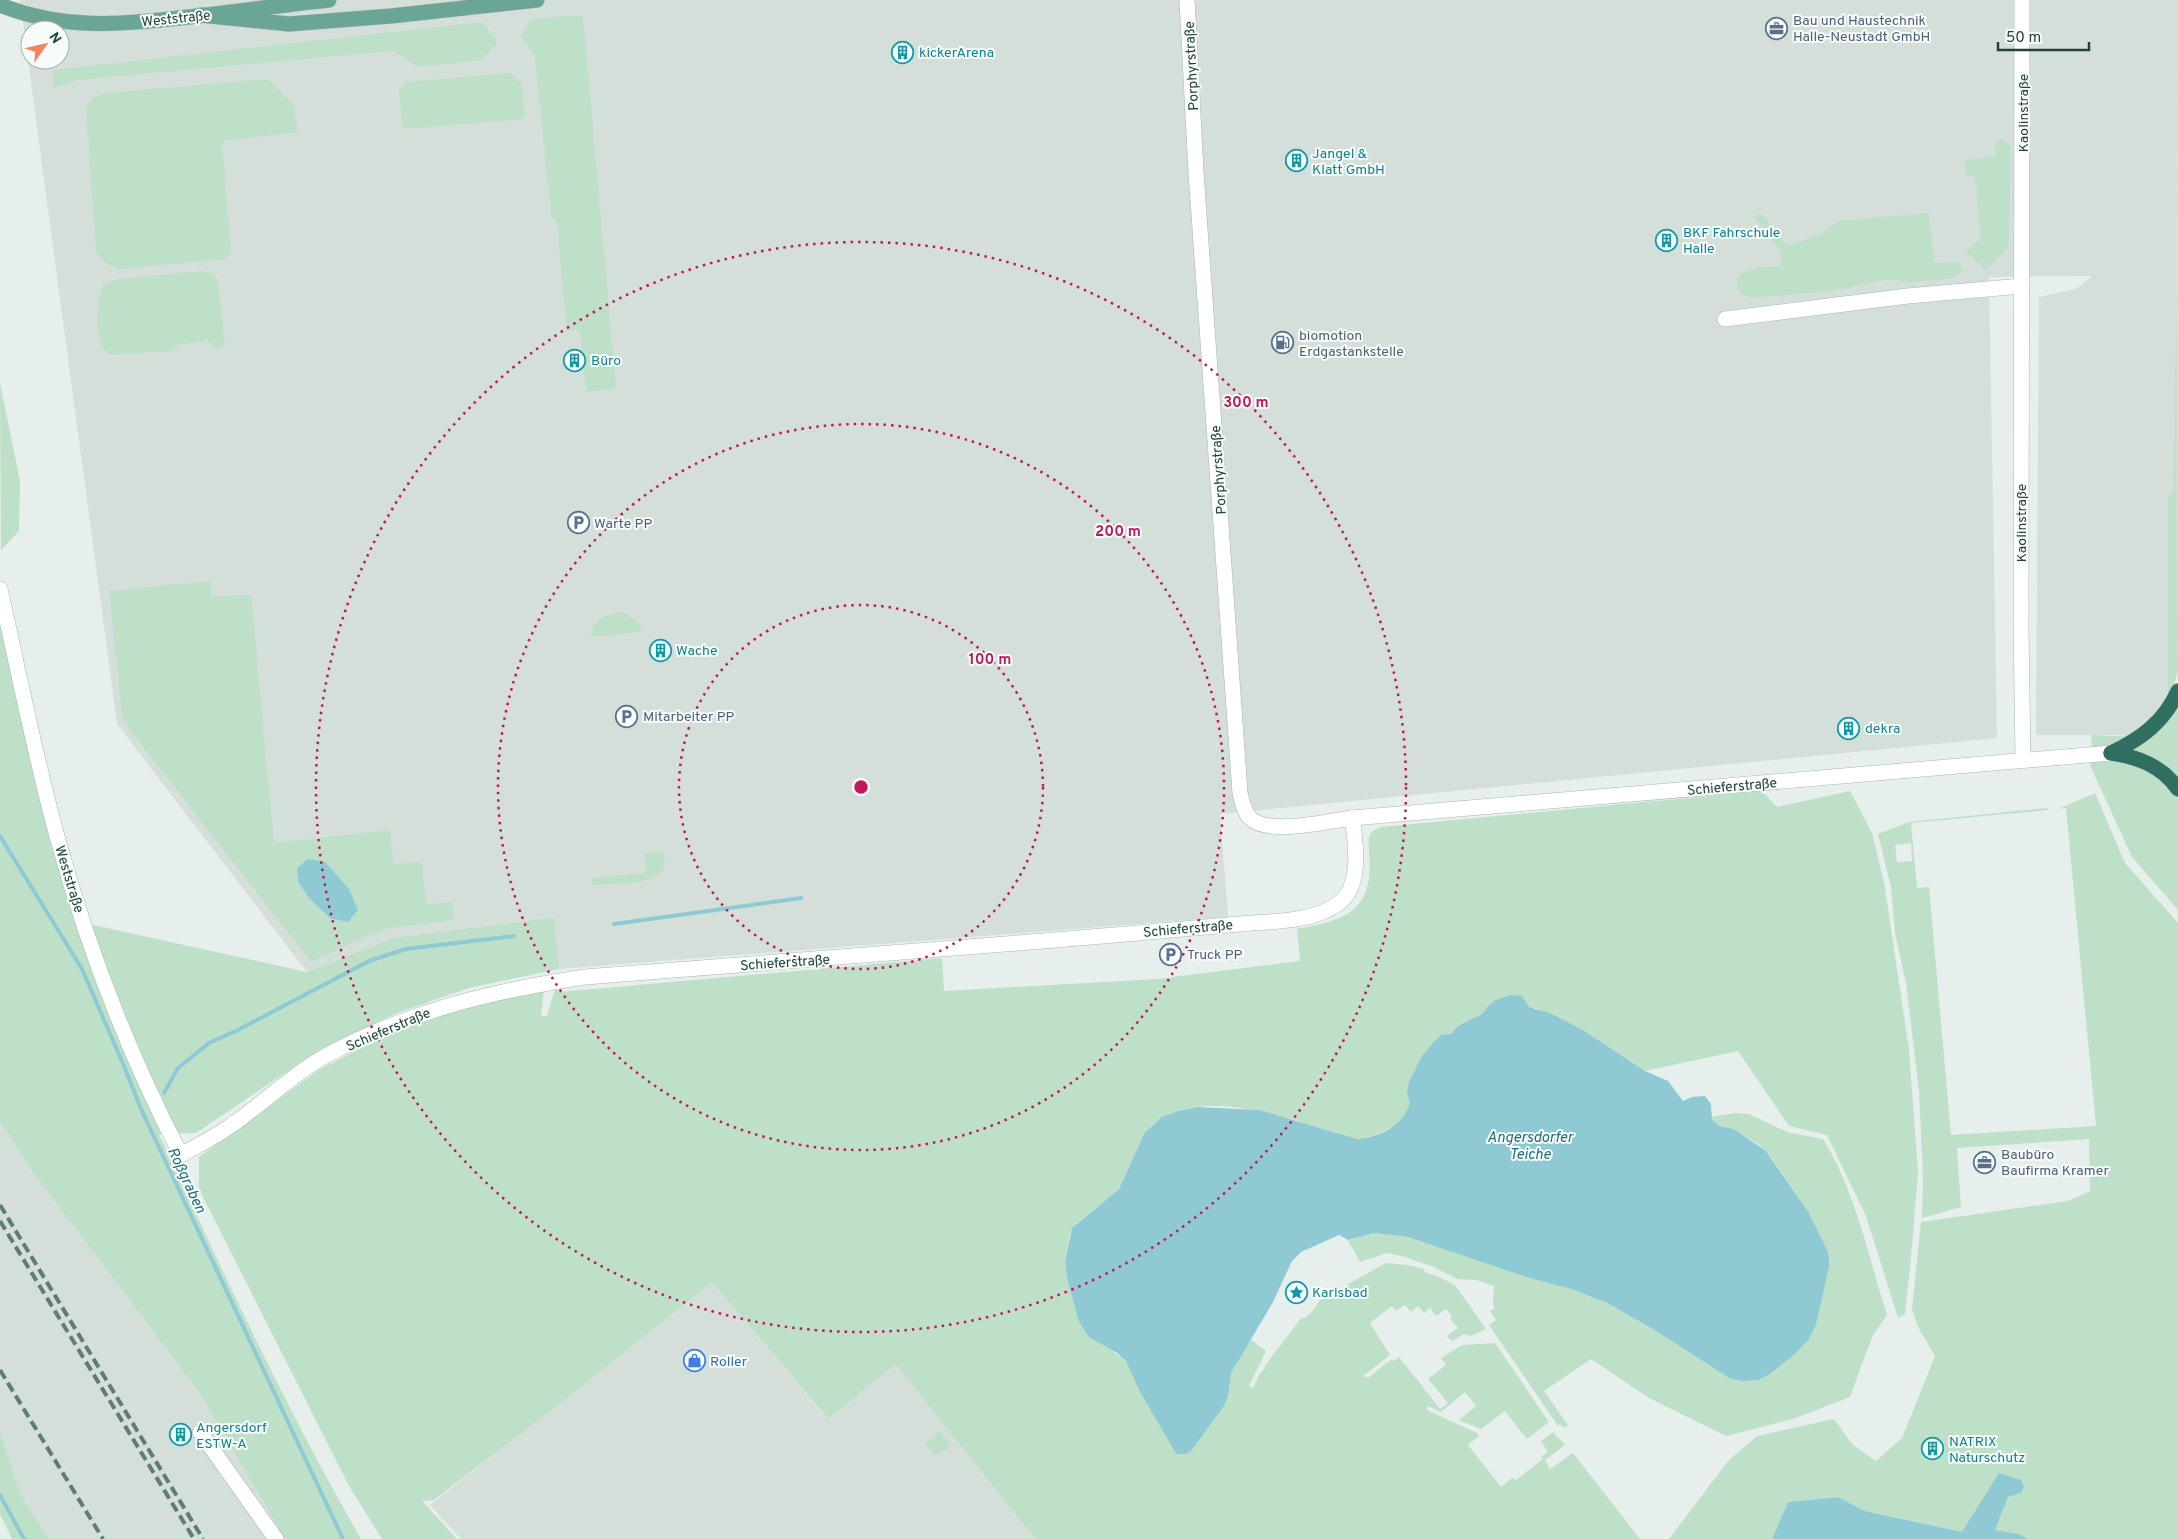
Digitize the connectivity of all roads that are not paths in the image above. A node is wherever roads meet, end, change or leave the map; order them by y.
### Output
1 (330, 0) edge
2 (537, 0) edge
3 (1187, 0) edge
4 (2022, 0) edge
5 (0, 5) edge
6 (200, 16) junction
7 (2022, 286) junction
8 (1725, 319) dead end
9 (0, 590) edge
10 (2178, 691) edge
11 (2111, 753) junction
12 (2022, 760) junction
13 (2178, 790) edge
14 (1250, 818) joint
15 (1352, 818) junction
16 (181, 1155) joint
17 (200, 1432) dead end
18 (276, 1539) edge

1 - 6 main road, Weststraße
2 - 6 main road
3 - 14 street, Porphyrstraße
4 - 7 street, Kaolinstraße
5 - 6 main road, Weststraße
7 - 8 street
7 - 12 street, Kaolinstraße
9 - 16 street, Weststraße
10 - 11 highway
11 - 12 street, Schieferstraße
11 - 13 highway
12 - 15 street, Schieferstraße
14 - 15 street, Schieferstraße
15 - 16 street, Schieferstraße
17 - 18 street

